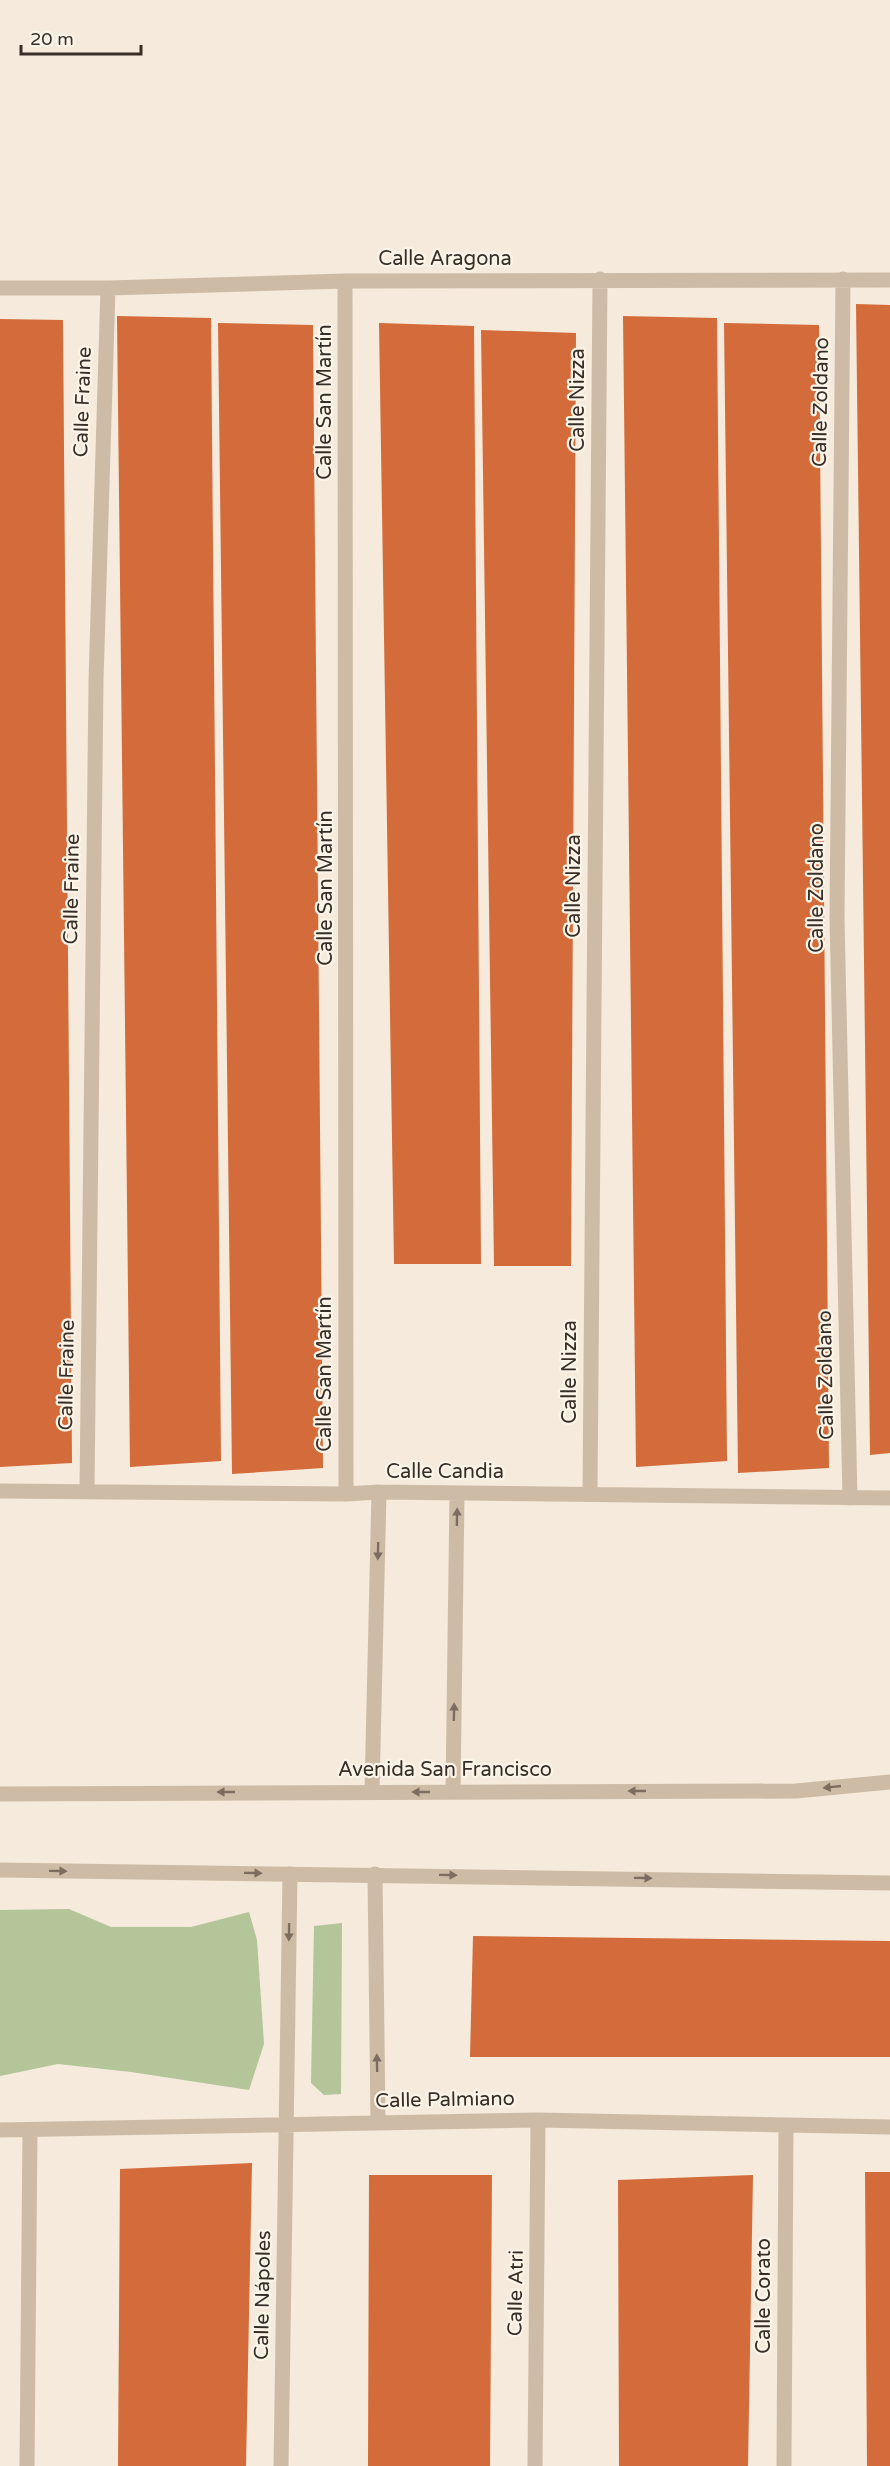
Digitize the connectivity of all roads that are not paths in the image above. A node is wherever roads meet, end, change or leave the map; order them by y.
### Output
1 (600, 279) junction
2 (843, 279) junction
3 (890, 280) edge
4 (345, 281) junction
5 (0, 288) edge
6 (108, 288) junction
7 (87, 1490) junction
8 (0, 1491) edge
9 (380, 1492) junction
10 (590, 1493) junction
11 (346, 1494) junction
12 (457, 1494) junction
13 (850, 1498) junction
14 (890, 1498) edge
15 (890, 1782) edge
16 (372, 1791) junction
17 (453, 1792) junction
18 (0, 1794) edge
19 (0, 1870) edge
20 (290, 1874) junction
21 (375, 1874) junction
22 (890, 1883) edge
23 (538, 2120) junction
24 (378, 2122) junction
25 (286, 2124) junction
26 (786, 2126) junction
27 (890, 2127) edge
28 (0, 2130) edge
29 (30, 2130) junction
30 (27, 2466) edge
31 (281, 2466) edge
32 (535, 2466) edge
33 (784, 2466) edge

1 - 2 street, Calle Aragona
1 - 4 street, Calle Aragona
1 - 10 street, Calle Nizza
2 - 3 street, Calle Aragona
2 - 13 street, Calle Zoldano
4 - 6 street, Calle Aragona
4 - 11 street, Calle San Martín
5 - 6 street, Calle Aragona
6 - 7 street, Calle Fraine
7 - 8 street, Calle Candia
7 - 11 street, Calle Candia
9 - 11 street, Calle Candia
9 - 12 street, Calle Candia
9 -> 16 street
10 - 12 street, Calle Candia
10 - 13 street, Calle Candia
17 -> 12 street
13 - 14 street, Calle Candia
15 -> 17 street, Avenida San Francisco
17 -> 16 street, Avenida San Francisco
16 -> 18 street, Avenida San Francisco
19 -> 20 street
20 - 21 street
20 -> 25 street, Calle Nápoles
21 -> 22 street
24 -> 21 street
23 - 24 street, Calle Palmiano
23 - 26 street, Calle Palmiano
23 - 32 street, Calle Atri
24 - 25 street, Calle Palmiano
25 - 29 street, Calle Palmiano
25 - 31 street, Calle Nápoles
26 - 27 street, Calle Palmiano
26 - 33 street, Calle Corato
28 - 29 street, Calle Palmiano
29 - 30 street

